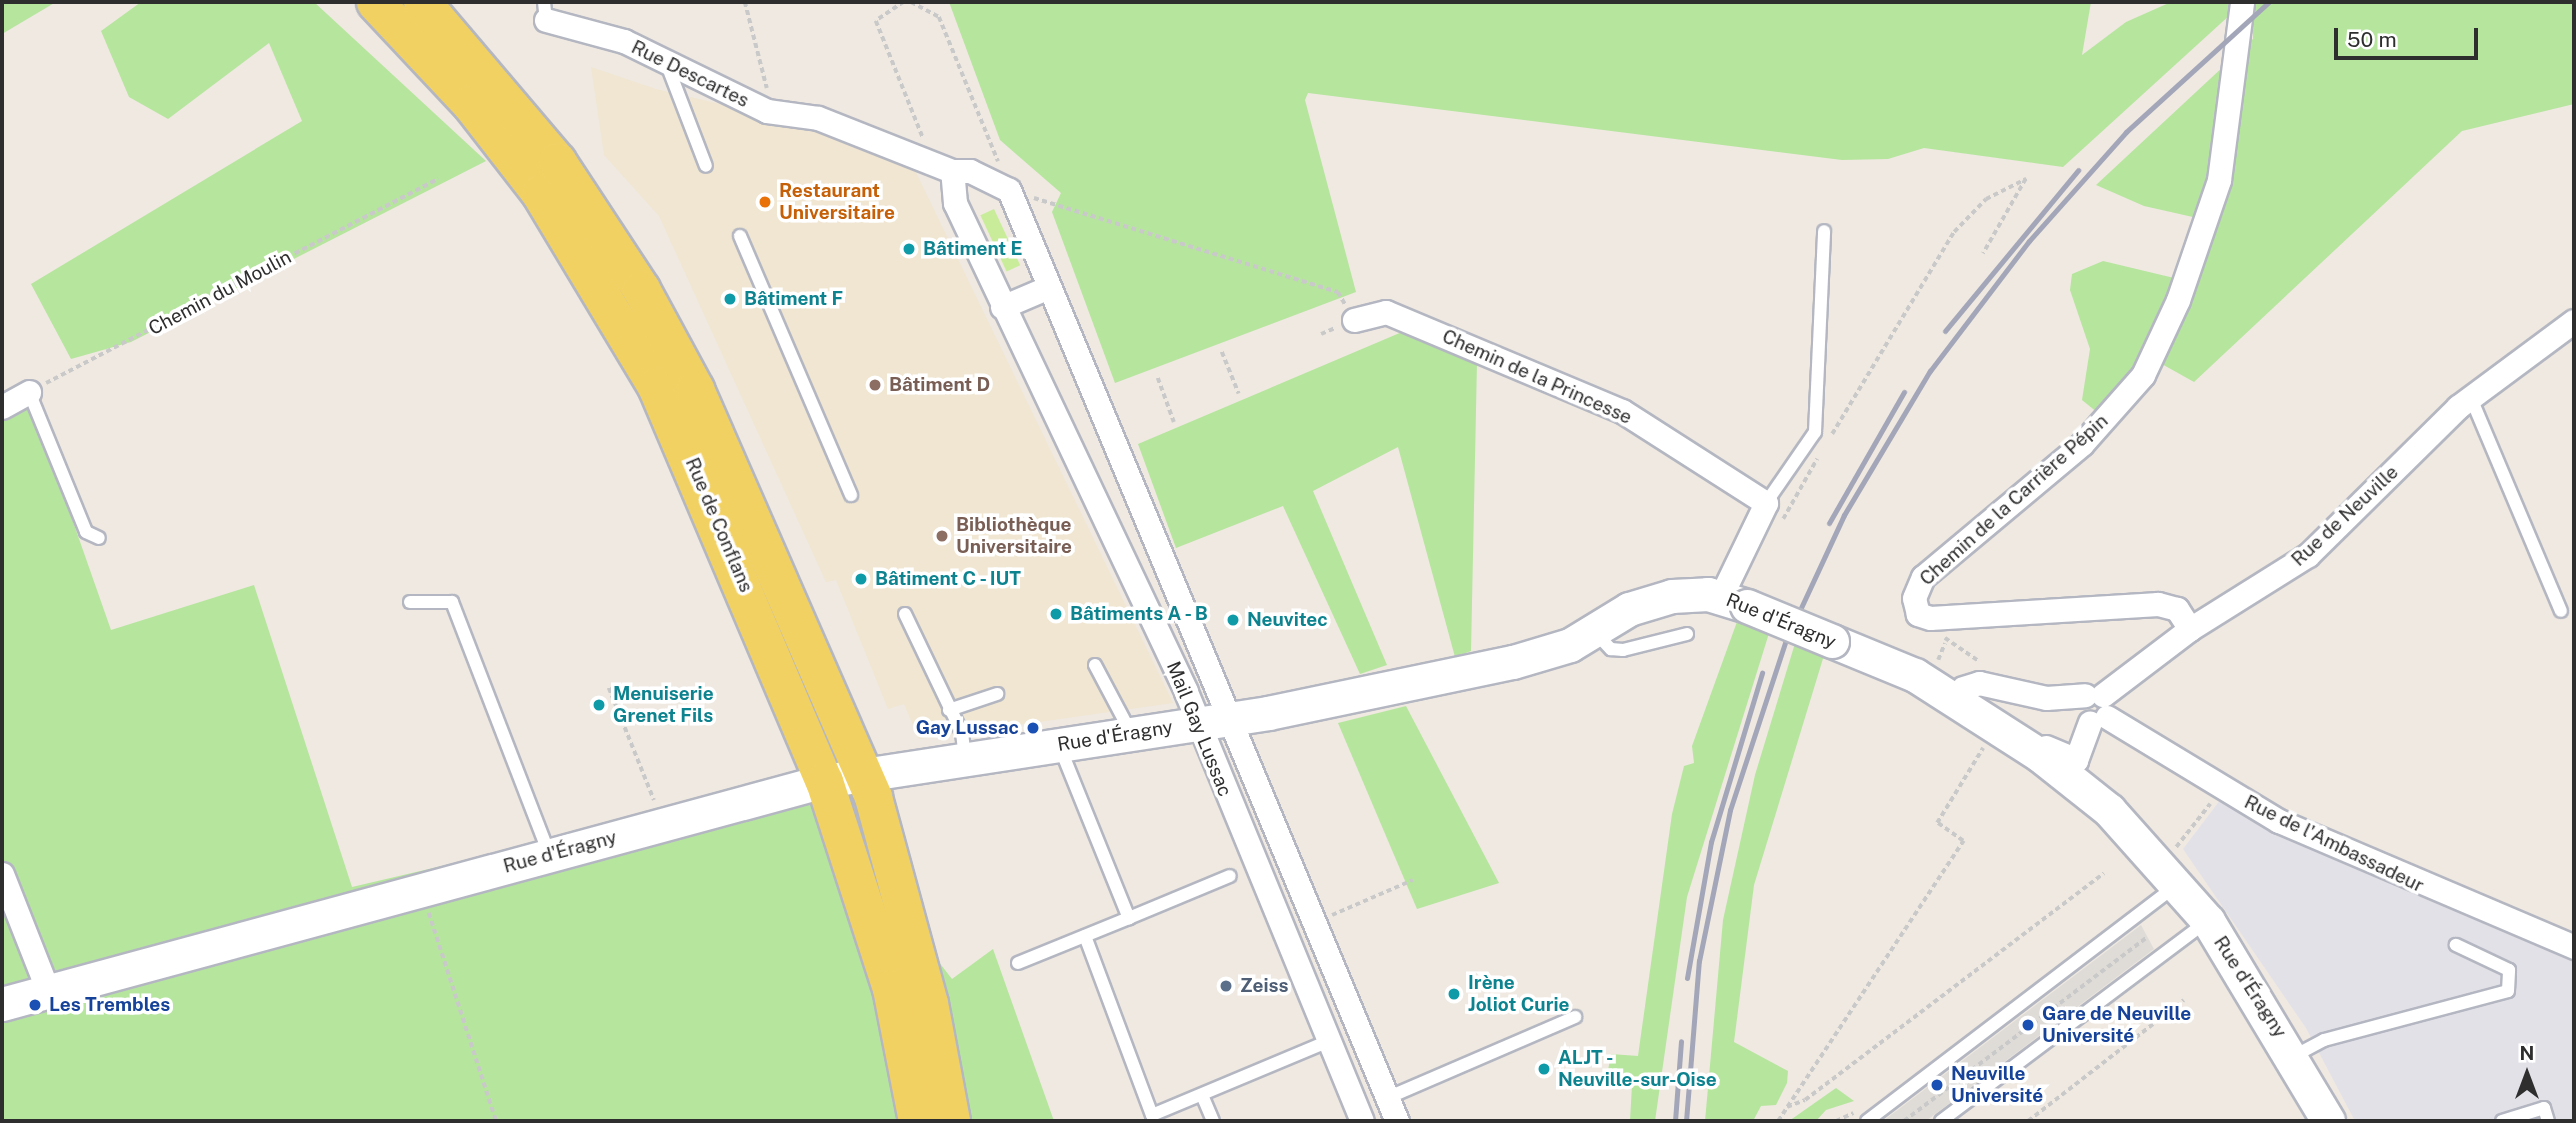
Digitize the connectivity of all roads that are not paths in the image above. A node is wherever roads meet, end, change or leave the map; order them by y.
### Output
1 (375, 2) edge
2 (422, 2) edge
3 (2242, 2) edge
4 (545, 11) edge
5 (666, 62) junction
6 (706, 166) dead end
7 (952, 171) junction
8 (1824, 231) dead end
9 (740, 236) dead end
10 (1049, 287) junction
11 (994, 311) junction
12 (1354, 320) road end
13 (2574, 321) edge
14 (29, 392) joint
15 (2471, 398) junction
16 (2, 407) edge
17 (851, 495) dead end
18 (1766, 503) junction
19 (99, 538) dead end
20 (1734, 601) junction
21 (410, 602) dead end
22 (2561, 611) dead end
23 (905, 614) dead end
24 (2190, 629) junction
25 (1593, 631) junction
26 (1687, 634) dead end
27 (1095, 665) dead end
28 (1925, 671) junction
29 (1963, 688) junction
30 (997, 694) dead end
31 (2096, 707) junction
32 (949, 710) junction
33 (1212, 721) junction
34 (1131, 734) junction
35 (2003, 739) junction
36 (1059, 745) junction
37 (965, 759) junction
38 (2076, 760) junction
39 (864, 773) junction
40 (824, 781) junction
41 (550, 855) junction
42 (2171, 864) junction
43 (2, 874) edge
44 (1230, 876) dead end
45 (1129, 918) junction
46 (2207, 921) junction
47 (1085, 936) junction
48 (2456, 945) dead end
49 (2574, 947) edge
50 (1326, 951) junction
51 (1018, 963) dead end
52 (1298, 964) junction
53 (48, 990) junction
54 (2, 1004) edge
55 (1575, 1017) dead end
56 (1329, 1041) junction
57 (2294, 1056) junction
58 (1202, 1095) junction
59 (1387, 1098) junction
60 (1359, 1116) edge
61 (917, 1121) edge
62 (951, 1121) edge
63 (1213, 1121) edge
64 (1397, 1121) edge
65 (1867, 1121) edge
66 (1941, 1121) edge
67 (2328, 1121) edge
68 (2502, 1121) edge
69 (2548, 1121) edge

1 - 40 main road, Rue de Conflans
2 - 39 main road, Rue de Conflans
3 - 24 street, Chemin de la Carrière Pépin
4 - 5 street, Rue Descartes
5 - 6 lane
5 - 7 street, Rue Descartes
7 - 10 street, Mail Gay Lussac
7 - 11 street, Mail Gay Lussac
8 - 18 lane
9 - 17 lane
10 - 11 street
10 - 33 street, Mail Gay Lussac
11 - 33 street, Mail Gay Lussac
12 - 18 street, Chemin de la Princesse
13 - 15 street, Rue de Neuville
14 - 16 street
14 - 19 lane
15 - 22 lane
15 - 24 street, Rue de Neuville
18 - 20 street
20 - 25 street, Rue d'Éragny
20 - 28 street, Rue d'Éragny, bridge
21 - 41 lane
23 - 32 lane
24 - 31 street, Rue de Neuville
25 - 26 lane
25 - 33 street, Rue d'Éragny
27 - 34 lane
28 - 29 street
28 - 35 street, Rue d'Éragny
29 - 31 street
29 - 38 street, Rue d'Éragny
30 - 32 lane
31 - 38 street
31 - 49 street, Rue de l'Ambassadeur
32 - 37 lane
33 - 34 street, Rue d'Éragny
33 - 50 street, Mail Gay Lussac
33 - 52 street, Mail Gay Lussac
34 - 36 street, Rue d'Éragny
35 - 38 street
35 - 42 street, Rue d'Éragny
36 - 37 street, Rue d'Éragny
36 - 45 lane
37 - 39 street, Rue d'Éragny
38 - 42 street, Rue d'Éragny
39 - 40 street, Rue d'Éragny
39 - 62 main road, Rue de Conflans
40 - 41 street, Rue d'Éragny
40 - 61 main road, Rue de Conflans
41 - 53 street, Rue d'Éragny
42 - 46 street, Rue d'Éragny
42 - 65 lane
43 - 53 street
44 - 45 lane
45 - 47 lane
46 - 57 street, Rue d'Éragny
46 - 66 lane
47 - 51 lane
47 - 58 lane
48 - 57 lane
50 - 52 street
50 - 59 street, Mail Gay Lussac
52 - 56 street, Mail Gay Lussac
53 - 54 street, Rue d'Éragny
55 - 59 lane
56 - 58 lane
56 - 60 street, Mail Gay Lussac
57 - 67 street, Rue d'Éragny
58 - 63 lane
59 - 60 street, Mail Gay Lussac
59 - 64 street, Mail Gay Lussac
68 - 69 lane

